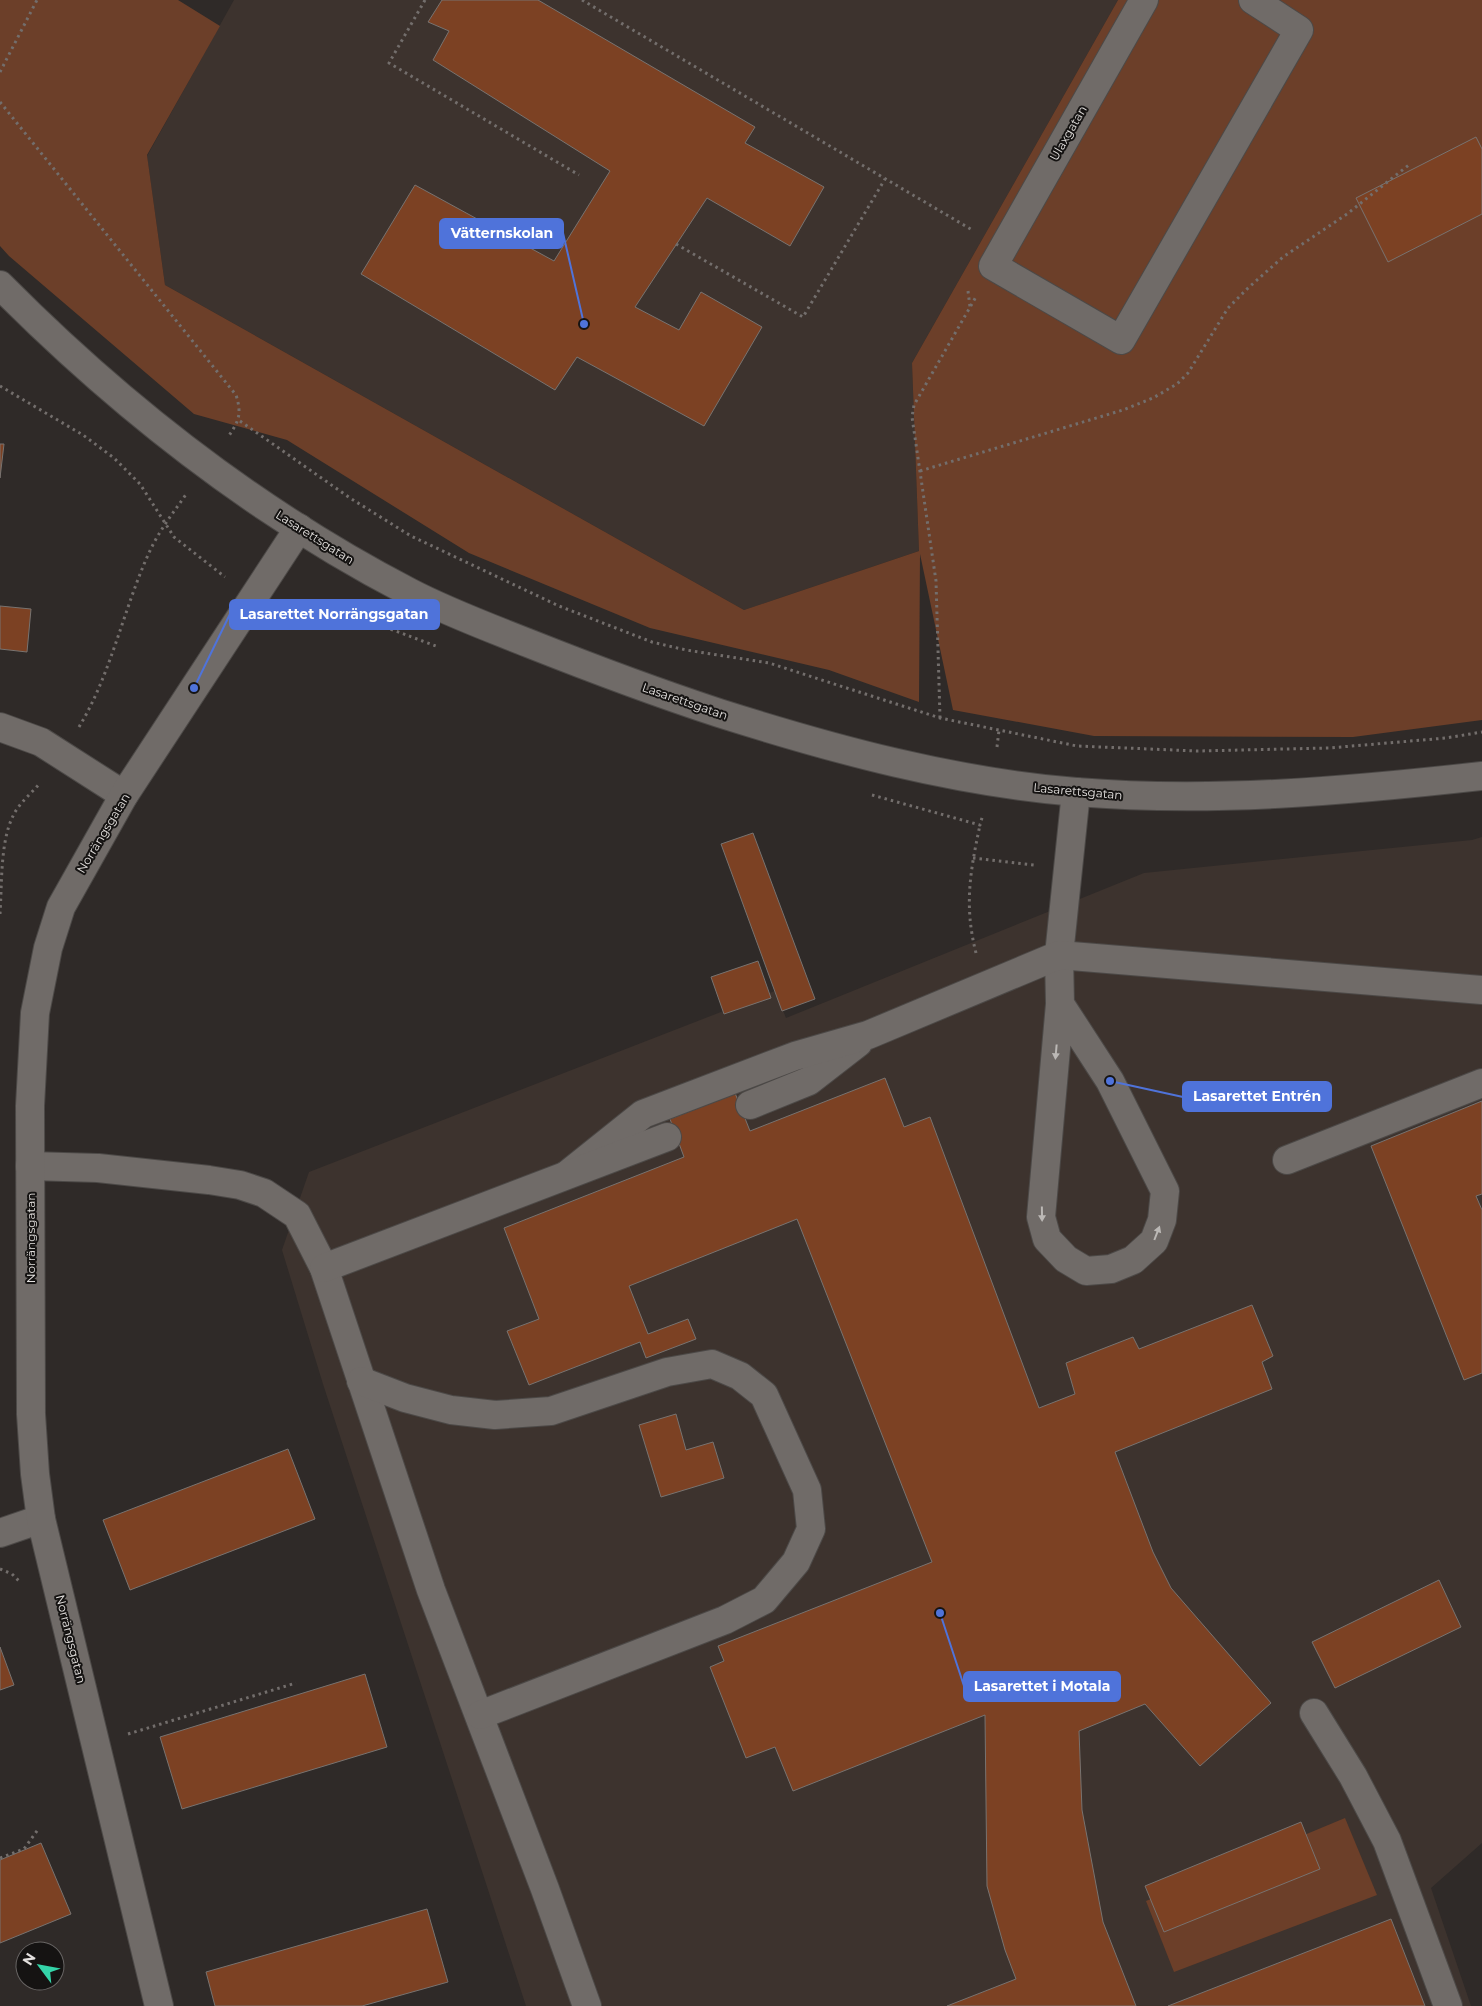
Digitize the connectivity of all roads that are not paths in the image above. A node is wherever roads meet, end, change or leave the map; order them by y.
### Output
1 (1144, 0) edge
2 (1253, 0) edge
3 (0, 285) edge
4 (299, 528) junction
5 (0, 727) edge
6 (1482, 776) edge
7 (1076, 792) junction
8 (124, 795) junction
9 (1059, 955) junction
10 (1482, 990) edge
11 (1060, 1004) junction
12 (868, 1035) junction
13 (1482, 1083) edge
14 (750, 1105) dead end
15 (667, 1137) dead end
16 (1286, 1160) dead end
17 (30, 1166) junction
18 (568, 1174) junction
19 (324, 1268) junction
20 (361, 1381) junction
21 (41, 1519) junction
22 (0, 1533) edge
23 (1314, 1713) dead end
24 (480, 1715) junction
25 (159, 2006) edge
26 (587, 2006) edge
27 (1448, 2006) edge

1 - 2 street, Ulaxgatan
3 - 4 street, Lasarettsgatan
4 - 7 street, Lasarettsgatan
4 - 8 street, Norrängsgatan
5 - 8 street
6 - 7 street, Lasarettsgatan
7 - 9 street
8 - 17 street, Norrängsgatan
9 - 10 street
9 - 11 street
9 - 12 street
11 -> 11 street
12 - 14 street
12 - 18 street
13 - 16 street
15 - 18 street
17 - 19 street
17 - 21 street, Norrängsgatan
18 - 19 street
19 - 20 street
20 - 24 street
20 - 24 street
21 - 22 street
21 - 25 street, Norrängsgatan
23 - 27 street
24 - 26 street

